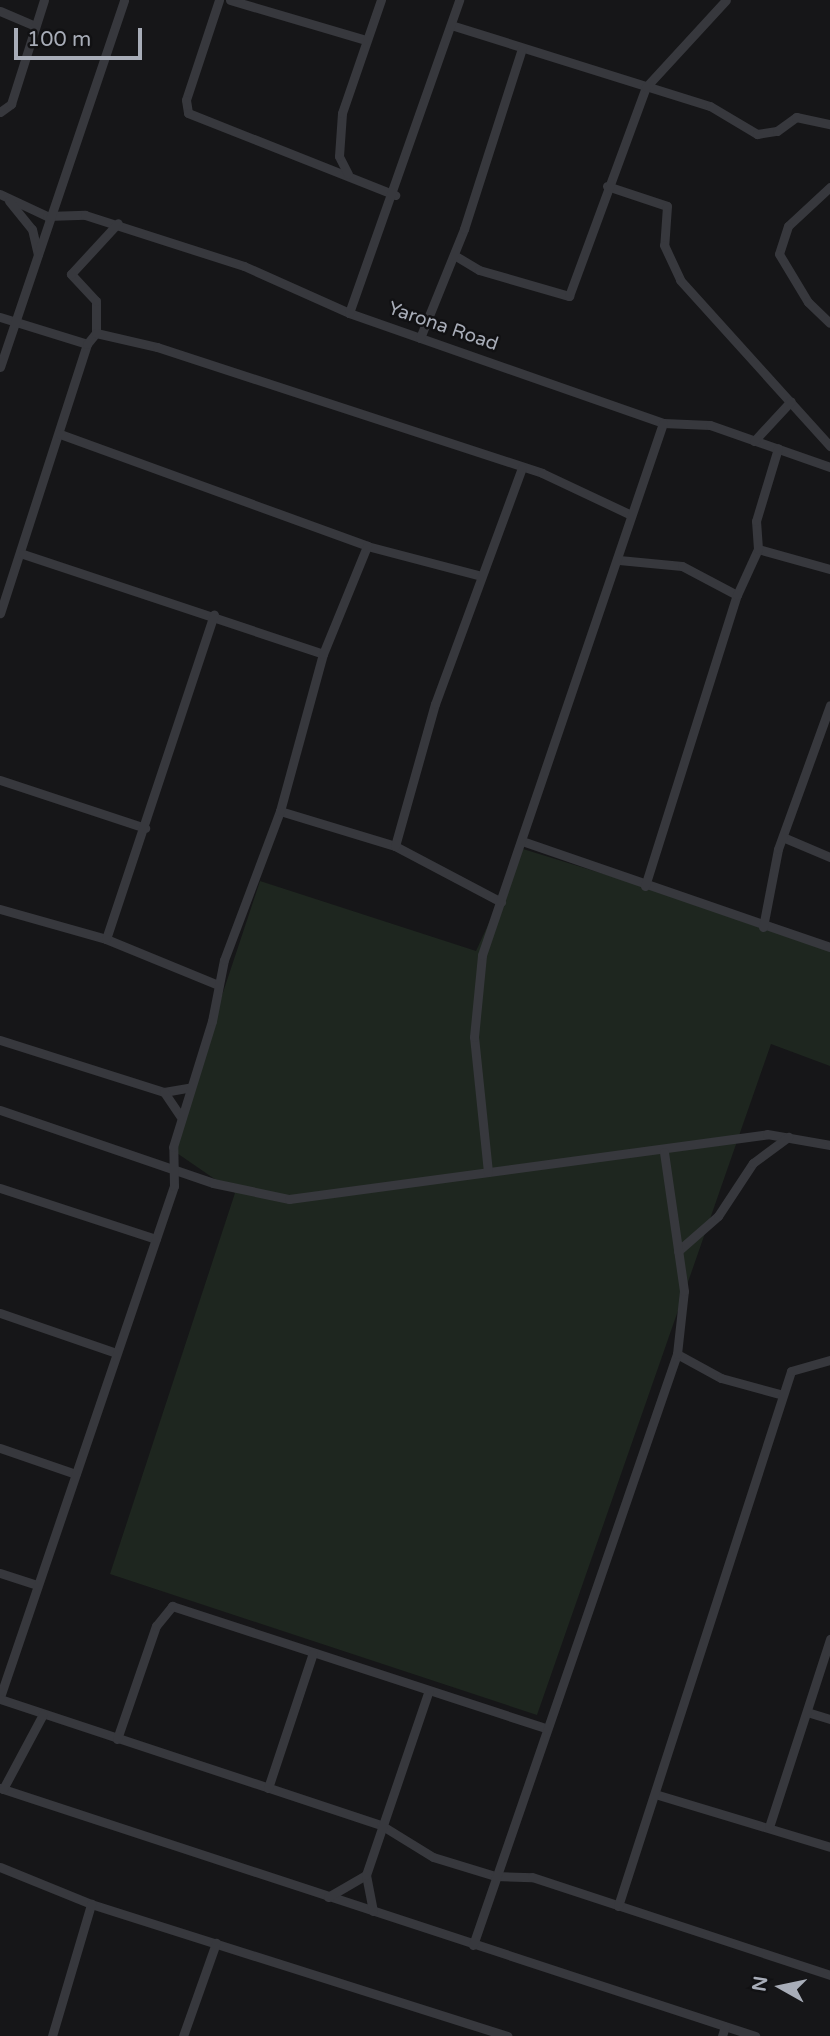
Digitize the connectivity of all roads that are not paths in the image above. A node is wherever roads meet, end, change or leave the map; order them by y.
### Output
1 (44, 0) edge
2 (124, 0) edge
3 (219, 0) edge
4 (230, 0) edge
5 (381, 0) edge
6 (459, 0) edge
7 (726, 0) edge
8 (0, 11) edge
9 (451, 25) junction
10 (35, 26) junction
11 (366, 40) junction
12 (522, 48) junction
13 (646, 87) junction
14 (0, 112) edge
15 (830, 124) edge
16 (349, 174) junction
17 (607, 186) junction
18 (830, 187) edge
19 (1, 194) edge
20 (395, 195) junction
21 (47, 216) junction
22 (118, 223) junction
23 (454, 255) junction
24 (39, 256) junction
25 (349, 313) junction
26 (0, 317) edge
27 (15, 322) junction
28 (830, 323) edge
29 (96, 333) junction
30 (420, 338) junction
31 (87, 344) junction
32 (0, 367) edge
33 (791, 401) junction
34 (663, 423) junction
35 (60, 434) junction
36 (754, 441) junction
37 (830, 445) edge
38 (778, 448) junction
39 (818, 464) junction
40 (522, 467) junction
41 (830, 467) edge
42 (629, 513) junction
43 (367, 546) junction
44 (758, 548) junction
45 (23, 554) junction
46 (619, 560) junction
47 (830, 569) edge
48 (481, 576) junction
49 (737, 595) junction
50 (0, 613) edge
51 (214, 614) junction
52 (323, 654) junction
53 (830, 705) edge
54 (826, 733) edge
55 (0, 780) edge
56 (280, 811) junction
57 (145, 828) junction
58 (785, 838) junction
59 (522, 841) junction
60 (395, 846) junction
61 (830, 857) edge
62 (645, 886) junction
63 (500, 902) junction
64 (0, 909) edge
65 (764, 927) junction
66 (106, 939) junction
67 (830, 947) edge
68 (218, 985) junction
69 (0, 1040) edge
70 (191, 1087) junction
71 (164, 1092) junction
72 (0, 1110) edge
73 (180, 1116) junction
74 (788, 1136) junction
75 (830, 1145) edge
76 (664, 1152) junction
77 (176, 1171) junction
78 (488, 1172) junction
79 (0, 1188) edge
80 (156, 1239) junction
81 (678, 1251) junction
82 (0, 1313) edge
83 (116, 1353) junction
84 (677, 1354) junction
85 (830, 1360) edge
86 (693, 1365) junction
87 (673, 1370) junction
88 (783, 1395) junction
89 (0, 1448) edge
90 (76, 1474) junction
91 (0, 1573) edge
92 (37, 1585) junction
93 (830, 1639) edge
94 (313, 1653) junction
95 (429, 1690) junction
96 (0, 1698) edge
97 (807, 1712) junction
98 (43, 1714) junction
99 (830, 1719) edge
100 (545, 1728) junction
101 (117, 1739) junction
102 (2, 1788) edge
103 (268, 1788) junction
104 (655, 1794) junction
105 (381, 1825) junction
106 (769, 1827) junction
107 (830, 1847) edge
108 (0, 1867) edge
109 (366, 1875) junction
110 (495, 1876) junction
111 (327, 1898) junction
112 (91, 1904) junction
113 (618, 1906) junction
114 (373, 1911) junction
115 (216, 1942) junction
116 (473, 1945) junction
117 (830, 1975) edge
118 (725, 2026) junction
119 (52, 2036) edge
120 (183, 2036) edge
121 (508, 2036) edge
122 (722, 2036) edge
123 (755, 2036) edge

1 - 10 street
2 - 21 street
3 - 16 street
4 - 11 street
5 - 11 street
6 - 9 street
7 - 13 street
8 - 10 street
9 - 12 street
9 - 20 street
10 - 14 street
11 - 16 street
12 - 13 street
12 - 23 street
13 - 15 street
13 - 17 street
16 - 20 street
17 - 23 street
17 - 33 street
18 - 28 street
19 - 21 street
19 - 24 street
20 - 25 street
21 - 22 street, Yarona Road
21 - 24 street
22 - 25 street, Yarona Road
22 - 29 street
23 - 30 street
24 - 27 street
25 - 30 street, Yarona Road
26 - 27 street
27 - 31 street
27 - 32 street
29 - 31 street
29 - 40 street
30 - 34 street, Yarona Road
31 - 35 street
33 - 36 street
33 - 37 street
34 - 36 street, Yarona Road
34 - 42 street
35 - 43 street
35 - 45 street
36 - 38 street, Yarona Road
37 - 39 street
38 - 39 street, Yarona Road
38 - 44 street
39 - 41 street, Yarona Road
40 - 42 street
40 - 48 street
42 - 46 street
43 - 48 street
43 - 52 street
44 - 47 street
44 - 49 street
45 - 50 street
45 - 51 street
46 - 49 street
46 - 59 street
48 - 60 street
49 - 62 street
51 - 52 street
51 - 57 street
52 - 56 street
53 - 54 street
54 - 58 street
55 - 57 street
56 - 60 street
56 - 68 street
57 - 66 street
58 - 61 street
58 - 65 street
59 - 62 street
59 - 63 street
60 - 63 street
62 - 65 street
63 - 78 street
64 - 66 street
65 - 67 street
66 - 68 street
68 - 70 street
69 - 71 street
70 - 71 street
70 - 73 street
71 - 73 street
72 - 77 street
73 - 77 street
74 - 75 street
74 - 76 street
74 - 81 street
76 - 78 street
76 - 81 street
77 - 78 street
77 - 80 street
79 - 80 street
80 - 83 street
81 - 84 street
82 - 83 street
83 - 90 street
84 - 86 street
84 - 87 street
85 - 88 street
86 - 87 street
86 - 88 street
87 - 100 street
88 - 104 street
89 - 90 street
90 - 92 street
91 - 92 street
92 - 96 street
93 - 97 street
94 - 95 street
94 - 101 street
94 - 103 street
95 - 100 street
95 - 105 street
96 - 98 street
97 - 99 street
97 - 106 street
98 - 101 street
98 - 102 street
100 - 110 street
101 - 103 street
102 - 111 street
103 - 105 street
104 - 106 street
104 - 113 street
105 - 109 street
105 - 110 street
106 - 107 street
108 - 112 street
109 - 111 street
109 - 114 street
110 - 113 street
110 - 116 street
111 - 114 street
112 - 115 street
112 - 119 street
113 - 117 street
114 - 116 street
115 - 120 street
115 - 121 street
116 - 118 street
118 - 122 street
118 - 123 street

